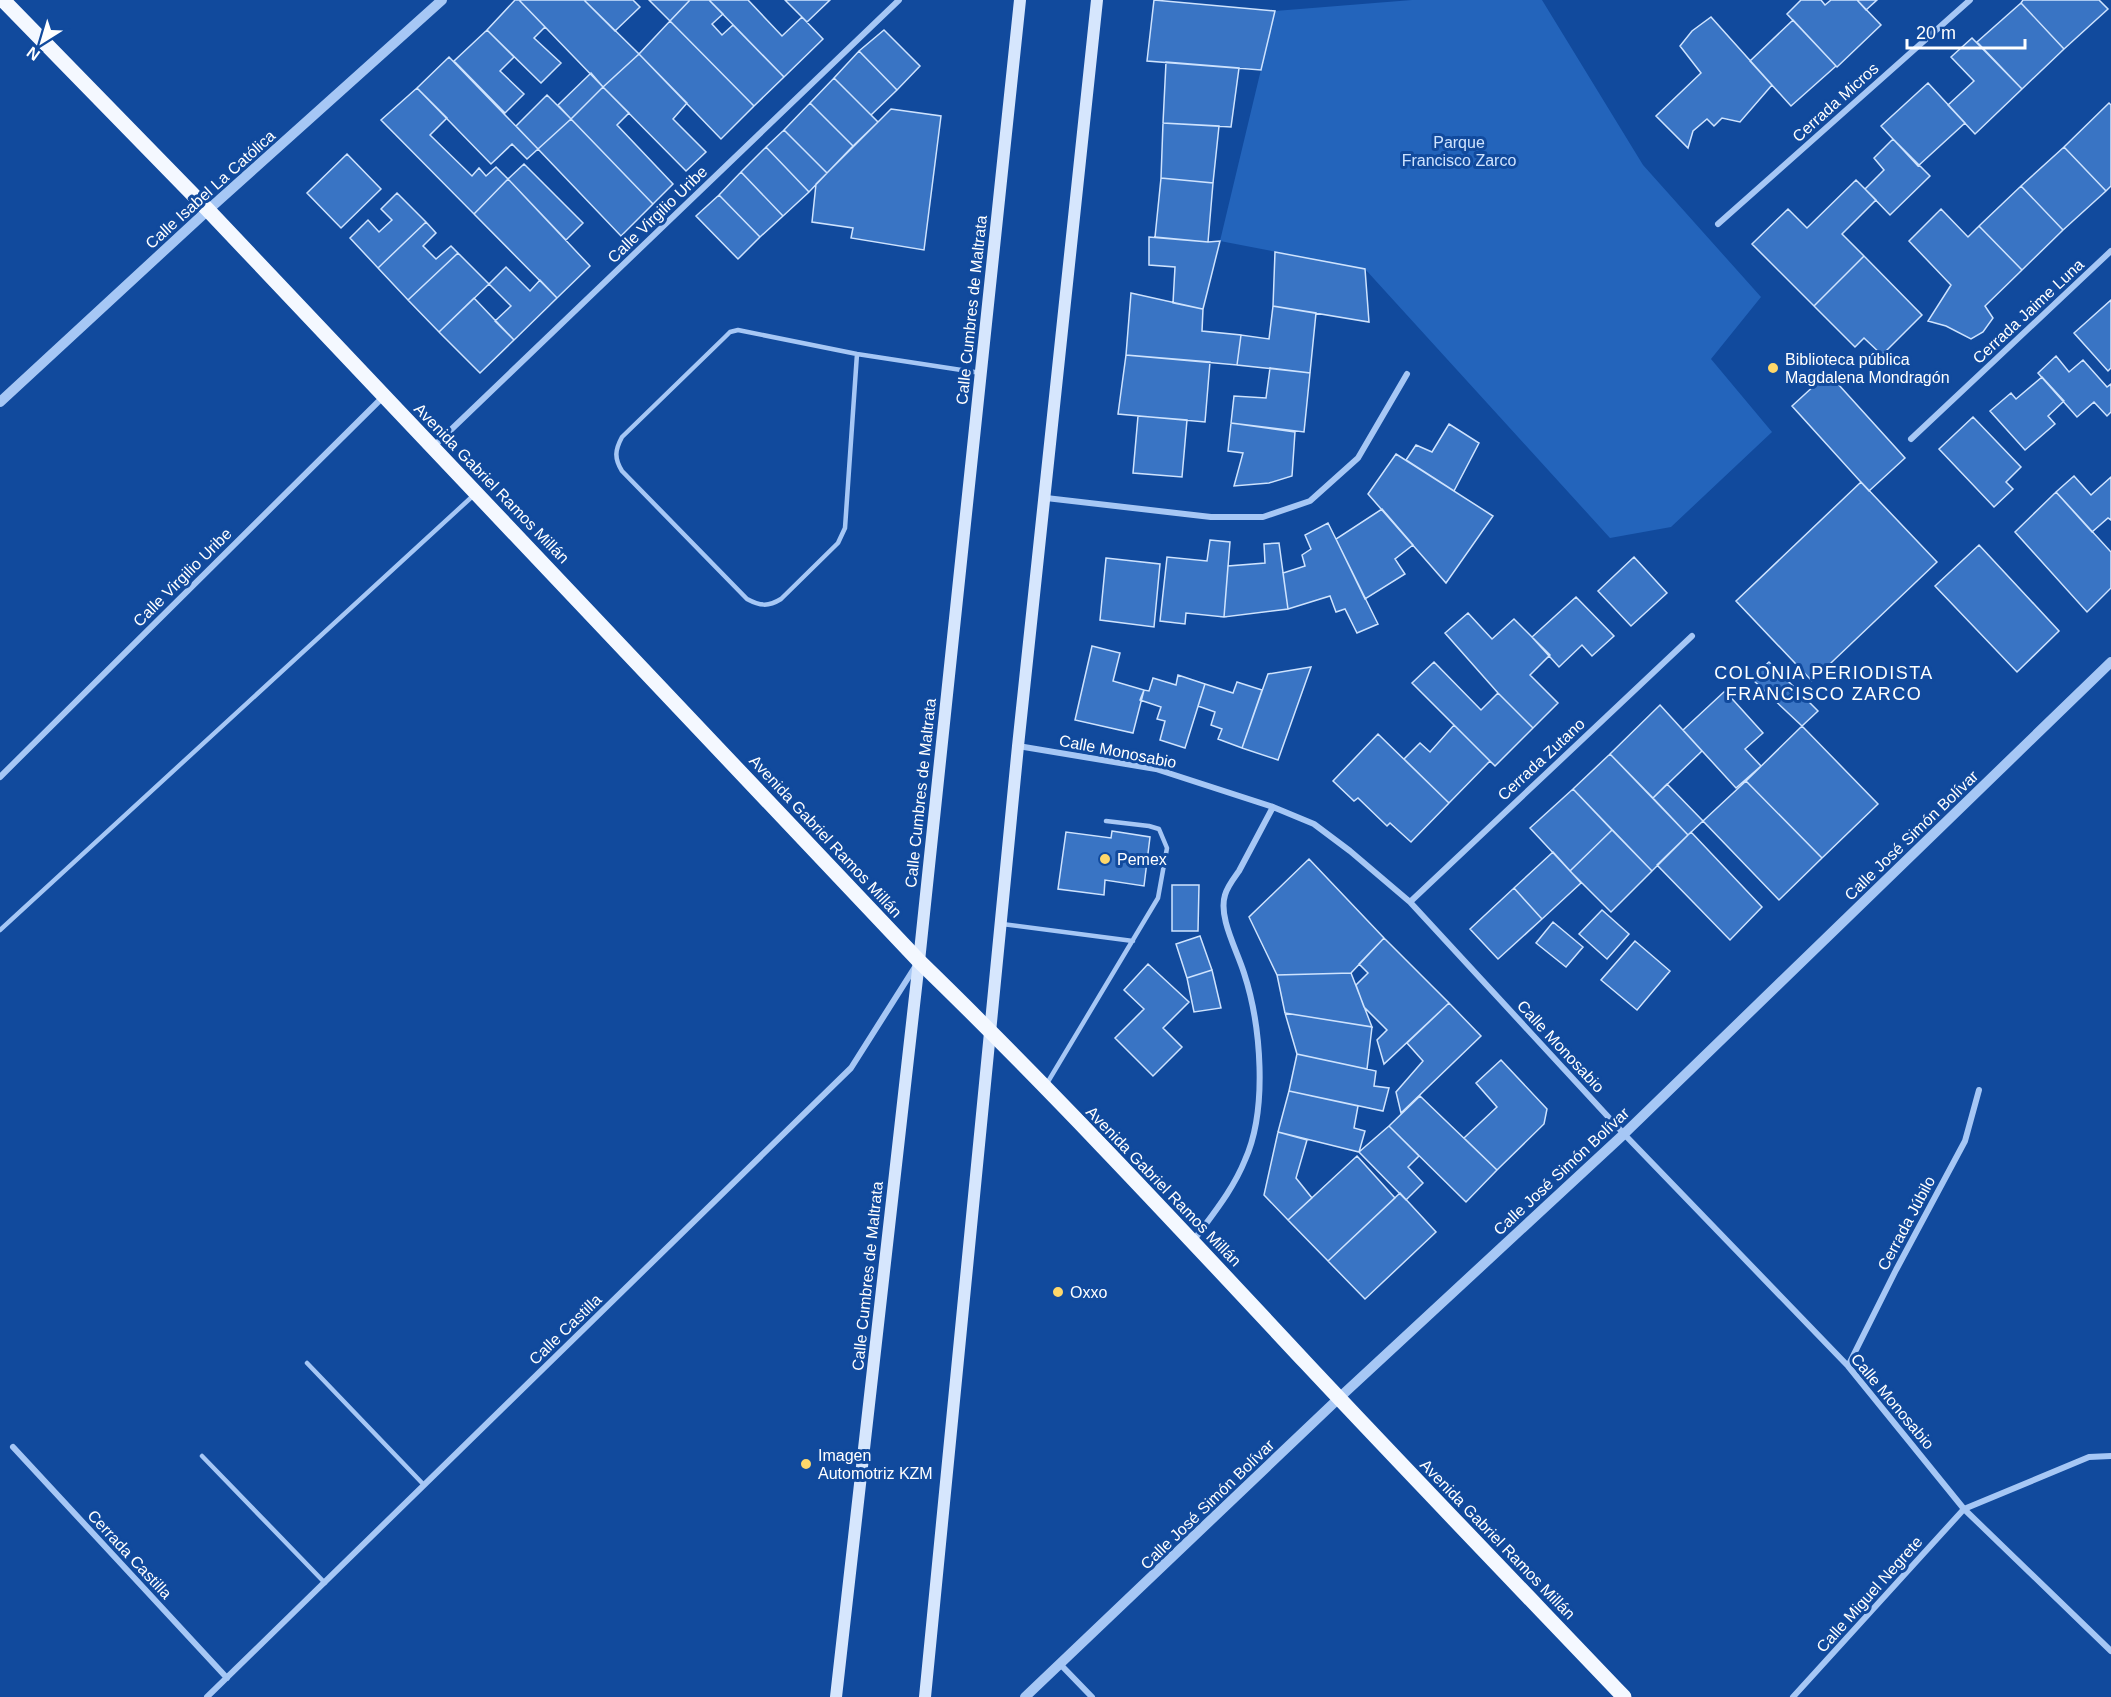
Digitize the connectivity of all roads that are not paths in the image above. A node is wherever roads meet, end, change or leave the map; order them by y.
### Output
1 (3, 0) edge
2 (441, 0) edge
3 (899, 0) edge
4 (1020, 0) edge
5 (1097, 0) edge
6 (1970, 0) edge
7 (208, 210) junction
8 (1718, 224) dead end
9 (2111, 251) edge
10 (857, 354) junction
11 (981, 373) junction
12 (1407, 374) dead end
13 (384, 396) junction
14 (0, 402) edge
15 (1911, 439) dead end
16 (434, 447) junction
17 (477, 492) junction
18 (1046, 498) junction
19 (1692, 636) dead end
20 (2111, 662) edge
21 (1018, 746) junction
22 (0, 777) edge
23 (1273, 807) junction
24 (1106, 821) dead end
25 (1410, 902) junction
26 (1002, 924) junction
27 (0, 930) edge
28 (1133, 941) junction
29 (919, 961) junction
30 (991, 1031) junction
31 (1045, 1088) junction
32 (1979, 1090) dead end
33 (1624, 1134) junction
34 (1193, 1241) junction
35 (307, 1363) dead end
36 (1848, 1366) junction
37 (1339, 1398) junction
38 (13, 1447) dead end
39 (202, 1456) dead end
40 (2111, 1456) edge
41 (424, 1485) junction
42 (1964, 1509) junction
43 (325, 1583) junction
44 (2111, 1652) edge
45 (1060, 1665) junction
46 (227, 1678) junction
47 (207, 1697) edge
48 (836, 1697) edge
49 (926, 1697) edge
50 (1025, 1697) edge
51 (1092, 1697) edge
52 (1624, 1697) edge
53 (1793, 1697) edge

1 - 7 main road, Avenida Gabriel Ramos Millán
2 - 7 street, Calle Isabel La Católica
3 - 16 street, Calle Virgilio Uribe
4 - 11 main road, Calle Cumbres de Maltrata
5 - 18 main road
6 - 8 street, Cerrada Micros
7 - 13 main road, Avenida Gabriel Ramos Millán
7 - 14 street, Calle Isabel La Católica
9 - 15 street, Cerrada Jaime Luna
10 - 10 lane
10 - 11 lane
11 - 29 main road, Calle Cumbres de Maltrata
12 - 18 street
13 - 16 main road, Avenida Gabriel Ramos Millán
13 - 22 street, Calle Virgilio Uribe
16 - 17 main road, Avenida Gabriel Ramos Millán
17 - 27 lane
17 - 29 main road, Avenida Gabriel Ramos Millán
18 - 21 main road
19 - 25 street, Cerrada Zutano
20 - 33 street, Calle José Simón Bolívar
21 - 23 street, Calle Monosabio
21 - 26 main road
23 - 25 street, Calle Monosabio
23 - 34 street
24 - 28 lane
25 - 33 street, Calle Monosabio
26 - 28 lane
26 - 30 main road
28 - 31 lane
29 - 30 main road, Avenida Gabriel Ramos Millán
29 - 41 street, Calle Castilla
29 - 48 main road, Calle Cumbres de Maltrata
30 - 31 main road, Avenida Gabriel Ramos Millán
30 - 49 main road
31 - 34 main road, Avenida Gabriel Ramos Millán
32 - 36 street, Cerrada Júbilo
33 - 36 street, Calle Monosabio
33 - 37 street, Calle José Simón Bolívar
34 - 37 main road, Avenida Gabriel Ramos Millán
35 - 41 lane
36 - 42 street, Calle Monosabio
37 - 45 street, Calle José Simón Bolívar
37 - 52 main road, Avenida Gabriel Ramos Millán
38 - 46 street, Cerrada Castilla
39 - 43 lane
40 - 42 street
41 - 43 street, Calle Castilla
42 - 44 street, Calle Monosabio
42 - 53 street, Calle Miguel Negrete
43 - 46 street, Calle Castilla
45 - 50 street, Calle José Simón Bolívar
45 - 51 street
46 - 47 street, Calle Castilla

